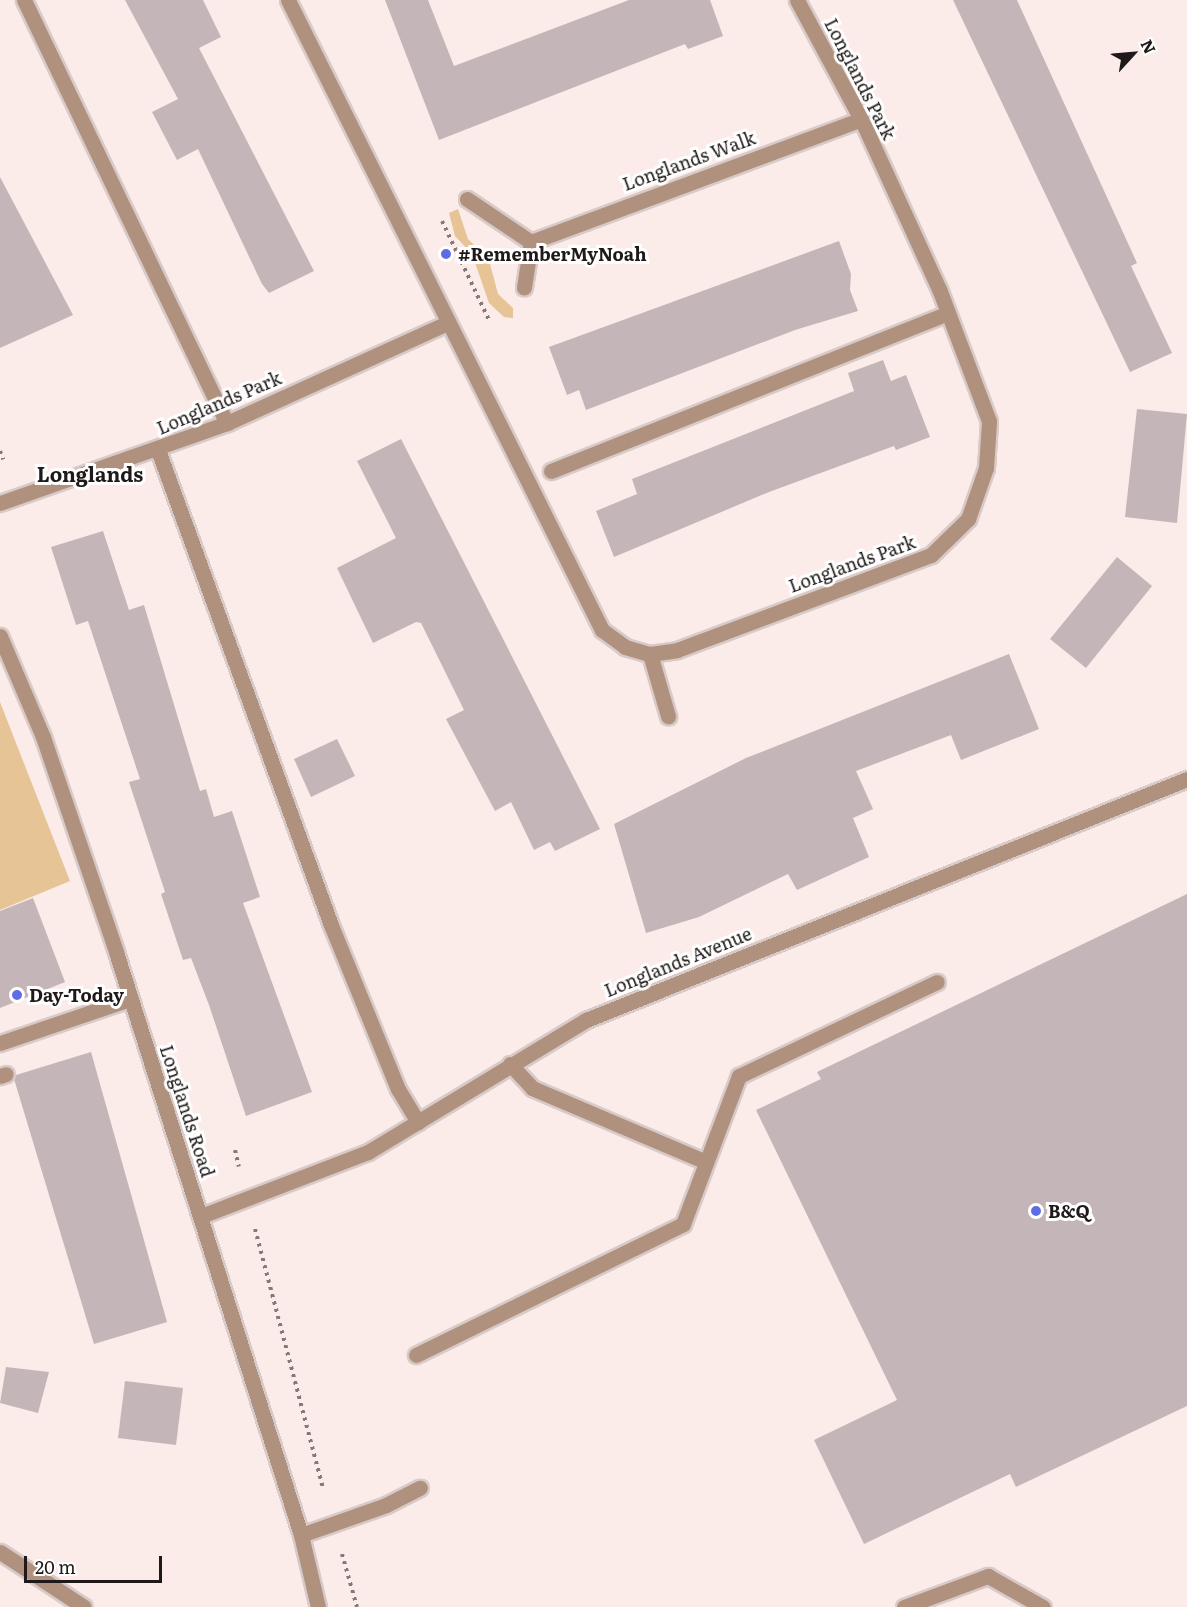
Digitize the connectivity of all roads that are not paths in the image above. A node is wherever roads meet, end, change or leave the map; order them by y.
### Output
1 (24, 0) edge
2 (288, 0) edge
3 (797, 0) edge
4 (861, 119) junction
5 (467, 199) dead end
6 (531, 242) junction
7 (524, 287) dead end
8 (948, 313) junction
9 (447, 323) junction
10 (227, 423) junction
11 (158, 450) junction
12 (551, 471) dead end
13 (0, 503) edge
14 (0, 636) edge
15 (650, 654) junction
16 (668, 716) dead end
17 (1187, 779) edge
18 (937, 982) dead end
19 (130, 999) junction
20 (0, 1043) edge
21 (510, 1064) junction
22 (418, 1122) junction
23 (706, 1162) junction
24 (201, 1216) junction
25 (416, 1355) dead end
26 (420, 1488) dead end
27 (301, 1535) junction
28 (0, 1552) edge
29 (318, 1606) edge
30 (84, 1607) edge
31 (904, 1607) edge
32 (1043, 1607) edge

1 - 10 street
2 - 9 street, Longlands Park
3 - 4 street, Longlands Park
4 - 6 street, Longlands Walk
4 - 8 street, Longlands Park
5 - 6 street
6 - 7 street
8 - 12 street
8 - 15 street, Longlands Park
9 - 10 street, Longlands Park
9 - 15 street, Longlands Park
10 - 11 street, Longlands Park
11 - 13 street, Longlands Park
11 - 22 street
14 - 19 street, Longlands Road
15 - 16 street
17 - 21 street, Longlands Avenue
18 - 23 street
19 - 20 street
19 - 24 street, Longlands Road
21 - 22 street, Longlands Avenue
21 - 23 street
22 - 24 street, Longlands Avenue
23 - 25 street
24 - 27 street, Longlands Road
26 - 27 street
27 - 29 street, Longlands Road
28 - 30 street
31 - 32 street

